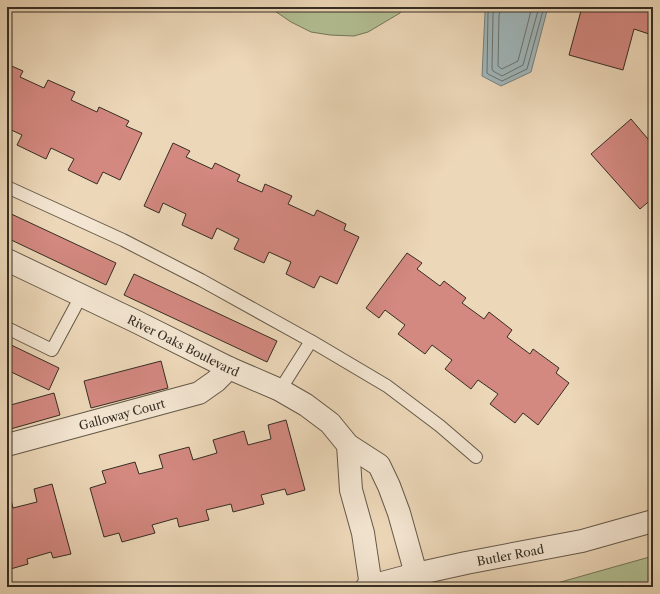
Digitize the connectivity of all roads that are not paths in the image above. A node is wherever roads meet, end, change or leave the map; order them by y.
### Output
1 (7, 188) edge
2 (7, 260) edge
3 (82, 296) junction
4 (7, 328) edge
5 (311, 341) junction
6 (229, 368) junction
7 (280, 390) junction
8 (7, 445) edge
9 (348, 446) junction
10 (476, 457) dead end
11 (653, 521) edge
12 (416, 574) junction
13 (369, 586) edge

1 - 5 lane
2 - 3 street, River Oaks Boulevard
3 - 4 lane
3 - 6 street, River Oaks Boulevard
5 - 7 lane
5 - 10 lane
6 - 7 street, River Oaks Boulevard
6 - 8 street, Galloway Court
7 - 9 street, River Oaks Boulevard
9 - 12 street, River Oaks Boulevard
9 - 13 street
11 - 12 street, Butler Road
12 - 13 street, Butler Road

